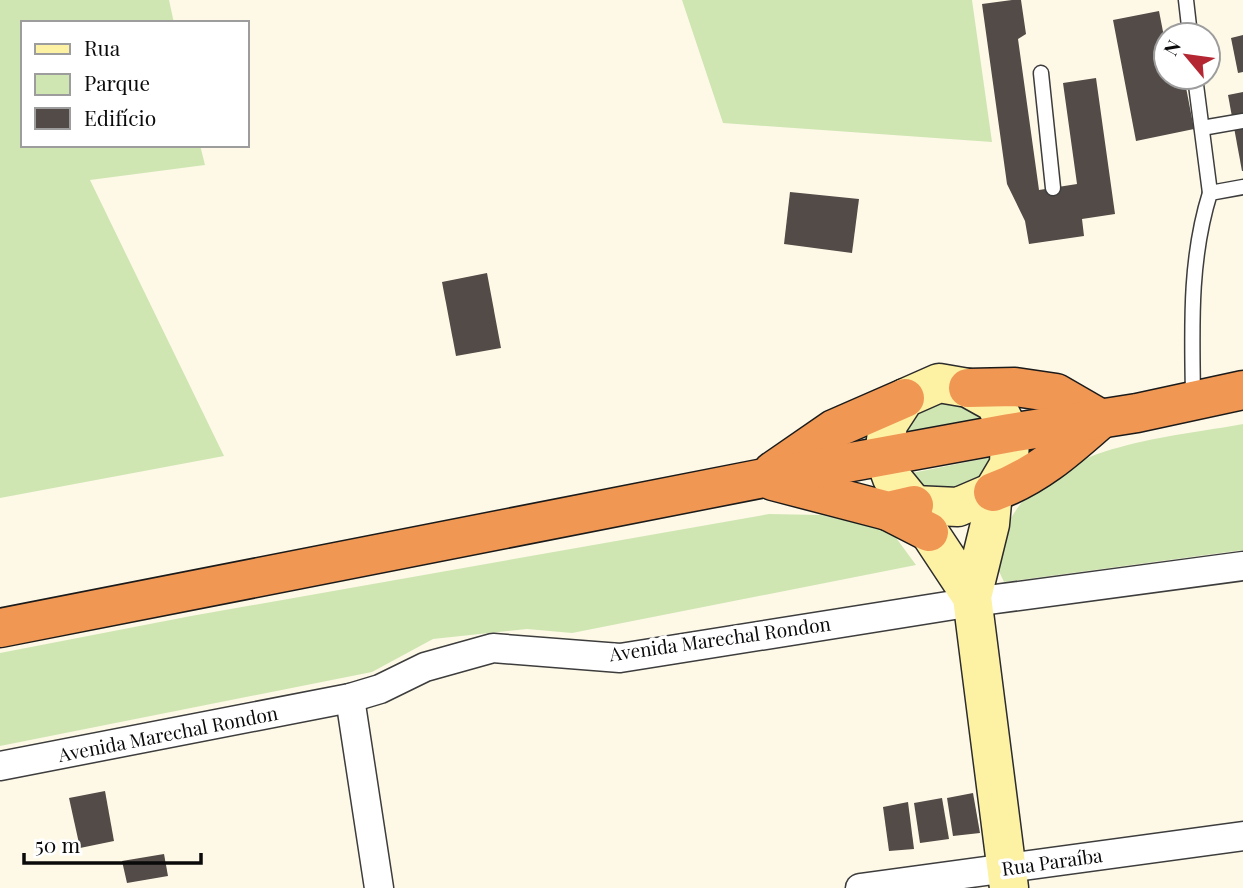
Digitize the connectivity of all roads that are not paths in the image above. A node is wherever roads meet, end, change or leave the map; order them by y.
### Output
1 (1186, 0) edge
2 (1188, 21) edge
3 (1041, 73) dead end
4 (1197, 91) edge
5 (1243, 121) edge
6 (1202, 128) junction
7 (1243, 187) edge
8 (1053, 188) dead end
9 (1210, 193) junction
10 (968, 387) junction
11 (1243, 390) edge
12 (905, 398) junction
13 (1193, 400) junction
14 (1101, 419) junction
15 (1010, 433) junction
16 (884, 456) junction
17 (764, 478) junction
18 (1000, 500) junction
19 (911, 516) junction
20 (1243, 566) edge
21 (972, 599) junction
22 (0, 628) edge
23 (350, 698) junction
24 (0, 766) edge
25 (1243, 836) edge
26 (1008, 878) edge
27 (379, 888) edge
28 (860, 888) edge

1 - 2 lane
3 - 8 lane
4 - 6 lane
5 - 6 lane
6 - 9 lane
7 - 9 lane
9 - 13 lane
10 - 12 street
10 - 14 highway
10 - 15 street
11 - 13 highway
12 - 16 street
12 - 17 highway
13 - 14 highway
14 - 15 highway
14 - 18 highway
15 - 16 highway
15 - 18 street
16 - 17 highway
16 - 19 street
17 - 19 highway
17 - 22 highway
18 - 19 street
18 - 21 street
19 - 21 street
20 - 21 street, Avenida Marechal Rondon
21 - 23 street, Avenida Marechal Rondon
21 - 26 street
23 - 24 street, Avenida Marechal Rondon
23 - 27 street
25 - 26 street, Rua Paraíba
26 - 28 street, Rua Paraíba

